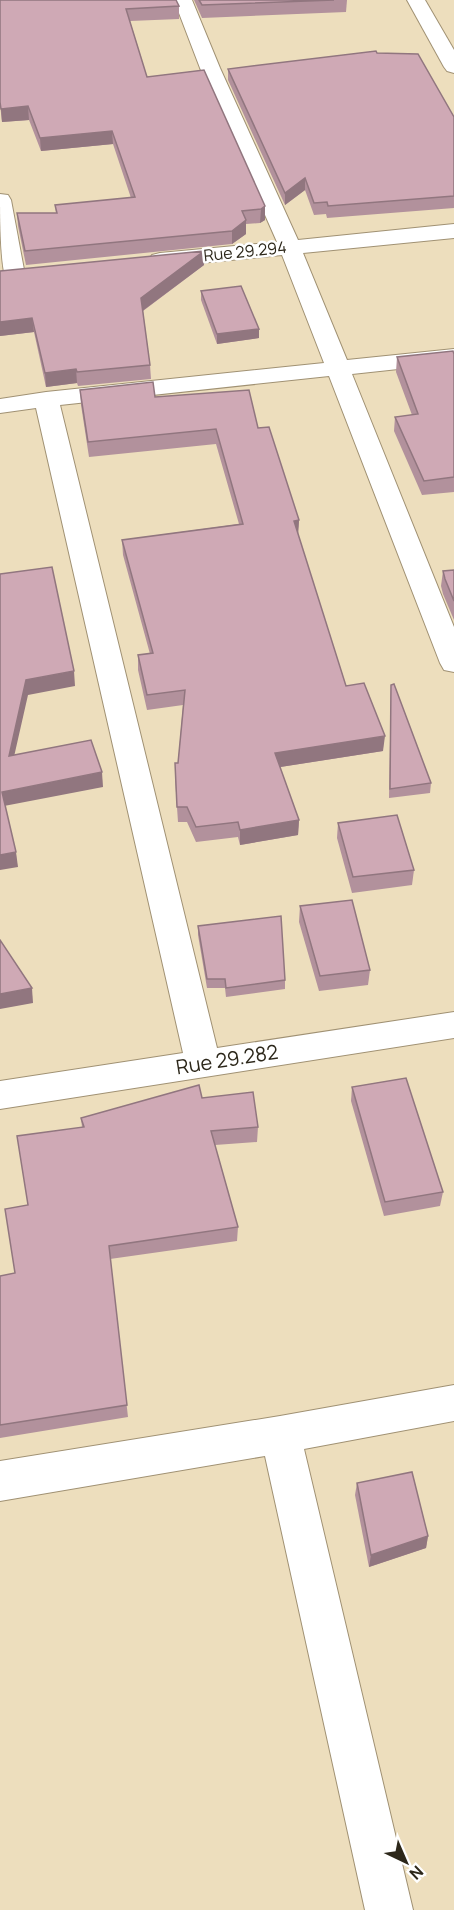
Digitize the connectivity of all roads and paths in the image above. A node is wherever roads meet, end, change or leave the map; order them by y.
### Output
1 (183, 0) edge
2 (416, 0) edge
3 (454, 68) edge
4 (0, 200) edge
5 (454, 231) edge
6 (290, 247) junction
7 (140, 262) edge
8 (37, 273) edge
9 (7, 276) edge
10 (454, 356) edge
11 (336, 369) junction
12 (46, 399) junction
13 (0, 406) edge
14 (454, 663) edge
15 (454, 1025) edge
16 (203, 1063) junction
17 (0, 1095) edge
18 (454, 1403) edge
19 (280, 1435) junction
20 (0, 1481) edge
21 (389, 1910) edge

1 - 6 street
2 - 3 street
4 - 9 street
5 - 6 street, Rue 29.294
6 - 7 street, Rue 29.294
6 - 11 street
8 - 9 street
10 - 11 street
11 - 12 street
11 - 14 street
12 - 13 street
12 - 16 street
15 - 16 street, Rue 29.282
16 - 17 street, Rue 29.282
18 - 19 street
19 - 20 street
19 - 21 street

